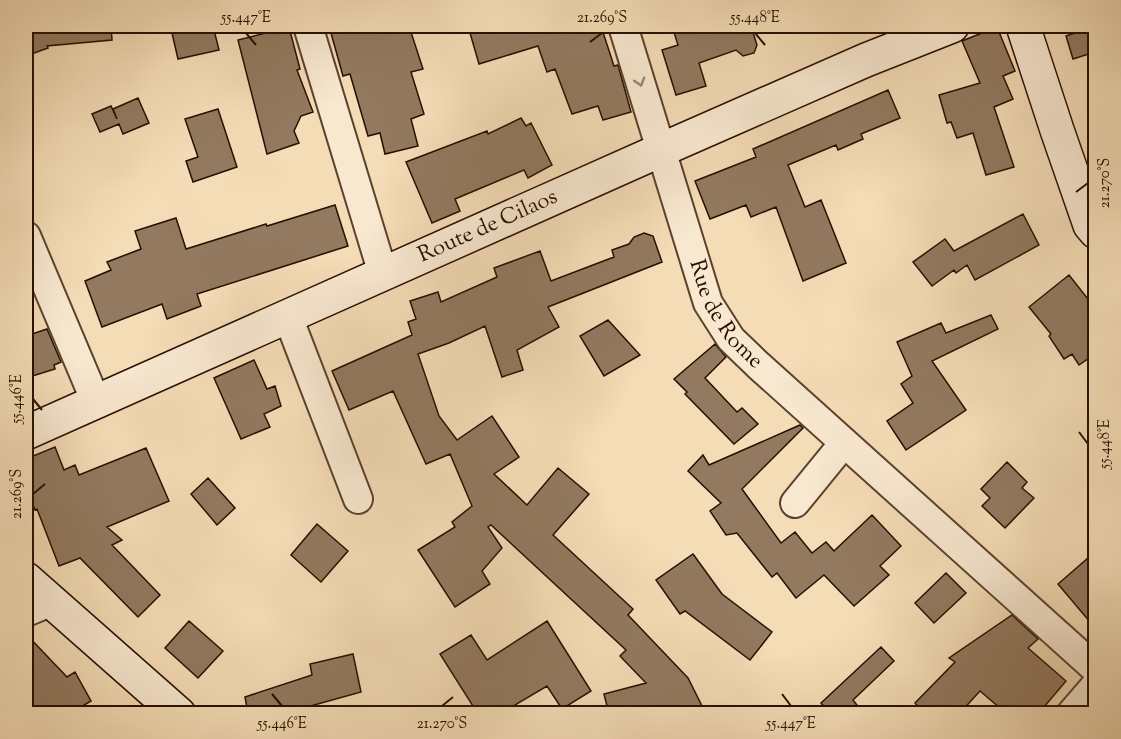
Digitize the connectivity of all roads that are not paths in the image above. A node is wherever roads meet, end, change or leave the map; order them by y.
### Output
1 (308, 26) edge
2 (623, 26) edge
3 (952, 26) edge
4 (1023, 26) edge
5 (661, 150) junction
6 (1095, 232) edge
7 (26, 236) edge
8 (383, 274) junction
9 (288, 317) junction
10 (96, 402) junction
11 (26, 433) edge
12 (844, 442) junction
13 (358, 499) dead end
14 (795, 503) dead end
15 (26, 579) edge
16 (38, 607) edge
17 (1095, 669) edge
18 (1095, 685) edge
19 (179, 714) edge
20 (1071, 714) edge

1 - 8 street
2 -> 5 street, Rue de Rome
3 - 5 main road, Route de Cilaos
4 - 6 main road
5 - 8 main road, Route de Cilaos
5 - 12 street, Rue de Rome
7 - 10 street
8 - 9 main road, Route de Cilaos
9 - 10 main road, Route de Cilaos
9 - 13 street
10 - 11 main road, Route de Cilaos
12 - 14 street
12 - 17 street, Rue de Rome
15 - 16 main road
16 - 19 main road
18 - 20 street

